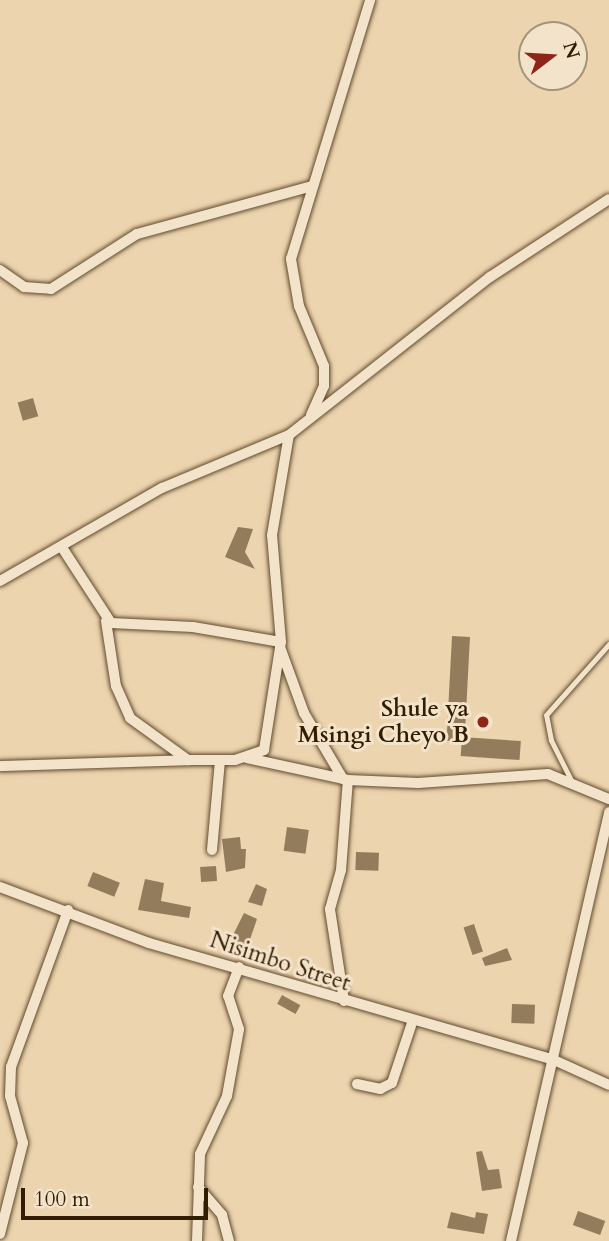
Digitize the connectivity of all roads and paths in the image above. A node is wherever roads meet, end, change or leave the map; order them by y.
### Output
1 (370, 0) edge
2 (312, 186) junction
3 (609, 199) edge
4 (0, 270) edge
5 (308, 420) junction
6 (289, 435) junction
7 (63, 549) junction
8 (0, 581) edge
9 (106, 621) junction
10 (609, 644) edge
11 (280, 645) junction
12 (247, 758) junction
13 (188, 760) junction
14 (220, 760) junction
15 (0, 766) edge
16 (345, 780) junction
17 (570, 780) junction
18 (609, 799) edge
19 (609, 811) edge
20 (606, 845) edge
21 (212, 850) dead end
22 (0, 887) edge
23 (68, 910) junction
24 (239, 967) junction
25 (344, 1002) junction
26 (412, 1023) junction
27 (554, 1060) junction
28 (357, 1084) dead end
29 (609, 1085) edge
30 (198, 1187) junction
31 (0, 1234) edge
32 (197, 1241) edge
33 (229, 1241) edge
34 (511, 1241) edge

1 - 2 street
2 - 4 street
2 - 5 street
3 - 5 street
5 - 6 street
6 - 7 street
6 - 11 street
7 - 8 street
7 - 9 street
9 - 11 street
9 - 13 street
10 - 17 lane
11 - 12 street
11 - 16 street
12 - 14 street
12 - 16 street
13 - 14 street
13 - 15 street
14 - 21 street
16 - 17 street
16 - 25 street
17 - 18 street
19 - 20 street
20 - 27 street
22 - 23 street, Nisimbo Street
23 - 24 street, Nisimbo Street
23 - 31 street
24 - 25 street, Nisimbo Street
24 - 30 street
25 - 26 street, Nisimbo Street
26 - 27 street, Nisimbo Street
26 - 28 street
27 - 29 street, Nisimbo Street
27 - 34 street
30 - 32 street
30 - 33 street

